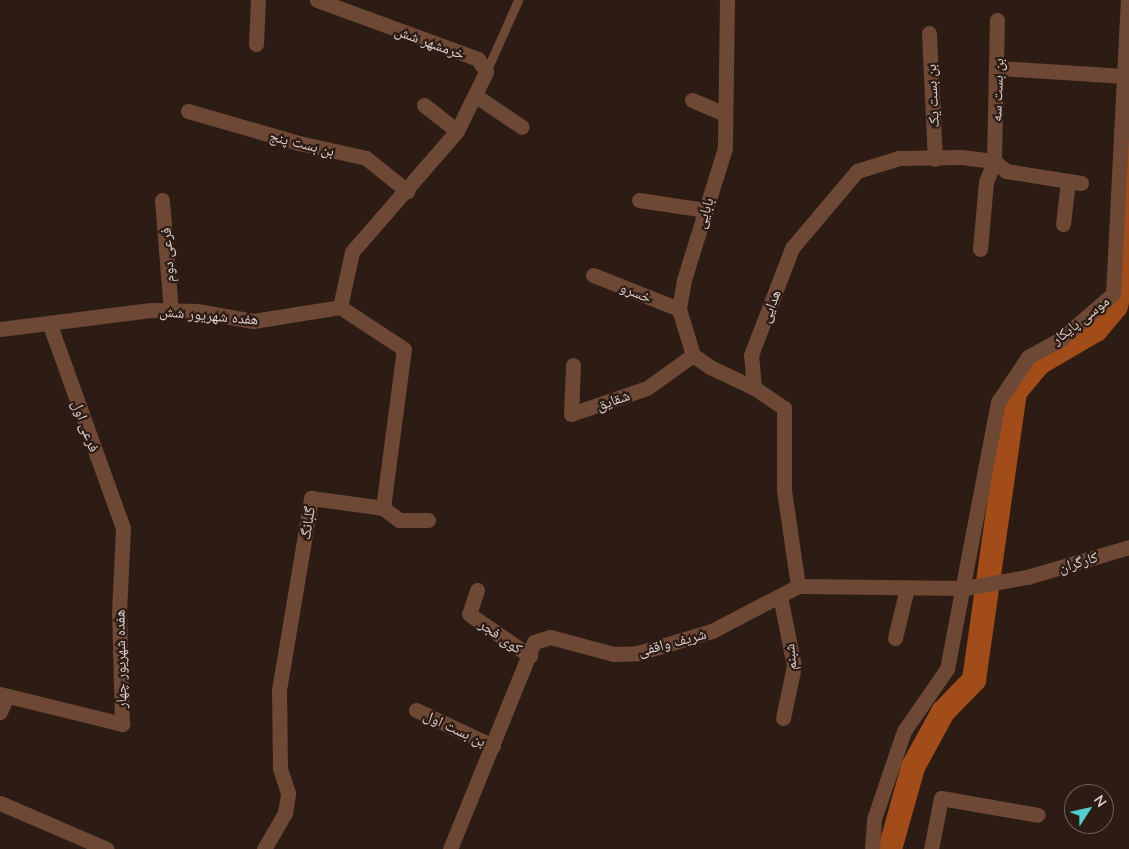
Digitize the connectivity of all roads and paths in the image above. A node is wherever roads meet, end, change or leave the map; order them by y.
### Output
1 (258, 0) edge
2 (317, 0) edge
3 (518, 0) edge
4 (727, 0) edge
5 (1128, 0) edge
6 (997, 20) dead end
7 (928, 33) dead end
8 (256, 44) dead end
9 (998, 68) junction
10 (486, 72) junction
11 (1124, 76) junction
12 (476, 96) junction
13 (692, 100) dead end
14 (424, 105) dead end
15 (188, 111) dead end
16 (725, 114) junction
17 (522, 126) dead end
18 (457, 131) junction
19 (936, 159) junction
20 (994, 161) junction
21 (407, 191) junction
22 (162, 200) dead end
23 (639, 200) dead end
24 (706, 210) junction
25 (1063, 224) dead end
26 (980, 249) dead end
27 (593, 275) dead end
28 (340, 307) junction
29 (679, 309) junction
30 (171, 311) junction
31 (49, 323) junction
32 (0, 329) edge
33 (694, 355) junction
34 (573, 365) dead end
35 (754, 388) junction
36 (383, 508) junction
37 (428, 520) dead end
38 (123, 528) joint
39 (1129, 547) edge
40 (798, 586) junction
41 (906, 588) junction
42 (965, 588) junction
43 (477, 590) dead end
44 (780, 596) junction
45 (895, 638) dead end
46 (530, 656) junction
47 (3, 696) edge
48 (416, 710) dead end
49 (0, 712) edge
50 (783, 718) dead end
51 (493, 746) junction
52 (0, 803) edge
53 (1038, 815) dead end
54 (107, 849) edge
55 (264, 849) edge
56 (450, 849) edge
57 (872, 849) edge
58 (931, 849) edge

1 - 8 street
2 - 10 street, خرمشهر شش
3 - 10 lane
4 - 16 street, بابایی
5 - 11 street, موسی پایکار
6 - 9 street, بن بست سه
7 - 19 street, بن بست یک
9 - 11 street
9 - 20 street, بن بست سه
10 - 12 street
11 - 42 street, موسی پایکار
12 - 17 street
12 - 18 street
13 - 16 street
14 - 18 street
15 - 21 street, بن بست پنج
16 - 24 street, بابایی
18 - 21 street
19 - 20 street, هدایی
19 - 35 street, هدایی
20 - 25 street
20 - 26 street, بن بست سه
21 - 28 street
22 - 30 street, فرعی دوم
23 - 24 street
24 - 29 street, بابایی
27 - 29 street, خسرو
28 - 30 street, هفده شهریور شش
28 - 36 street
29 - 33 street, بابایی
30 - 31 street, هفده شهریور شش
31 - 32 street, هفده شهریور شش
31 - 38 street, فرعی اول
33 - 34 street, شقایق
33 - 35 street
35 - 40 street
36 - 37 street
36 - 55 street, گلبانگ
38 - 47 street, هفده شهریور چهار
39 - 42 street, کارگران
40 - 41 street
40 - 44 street, شریف واقفی
41 - 42 street
41 - 45 street
42 - 57 street, موسی پایکار
43 - 46 street, کوی فجر
44 - 46 street, شریف واقفی
44 - 50 street, شبنم
46 - 51 street, شریف واقفی
47 - 49 street
48 - 51 street, بن بست اول
51 - 56 street, شریف واقفی
52 - 54 street
53 - 58 street

